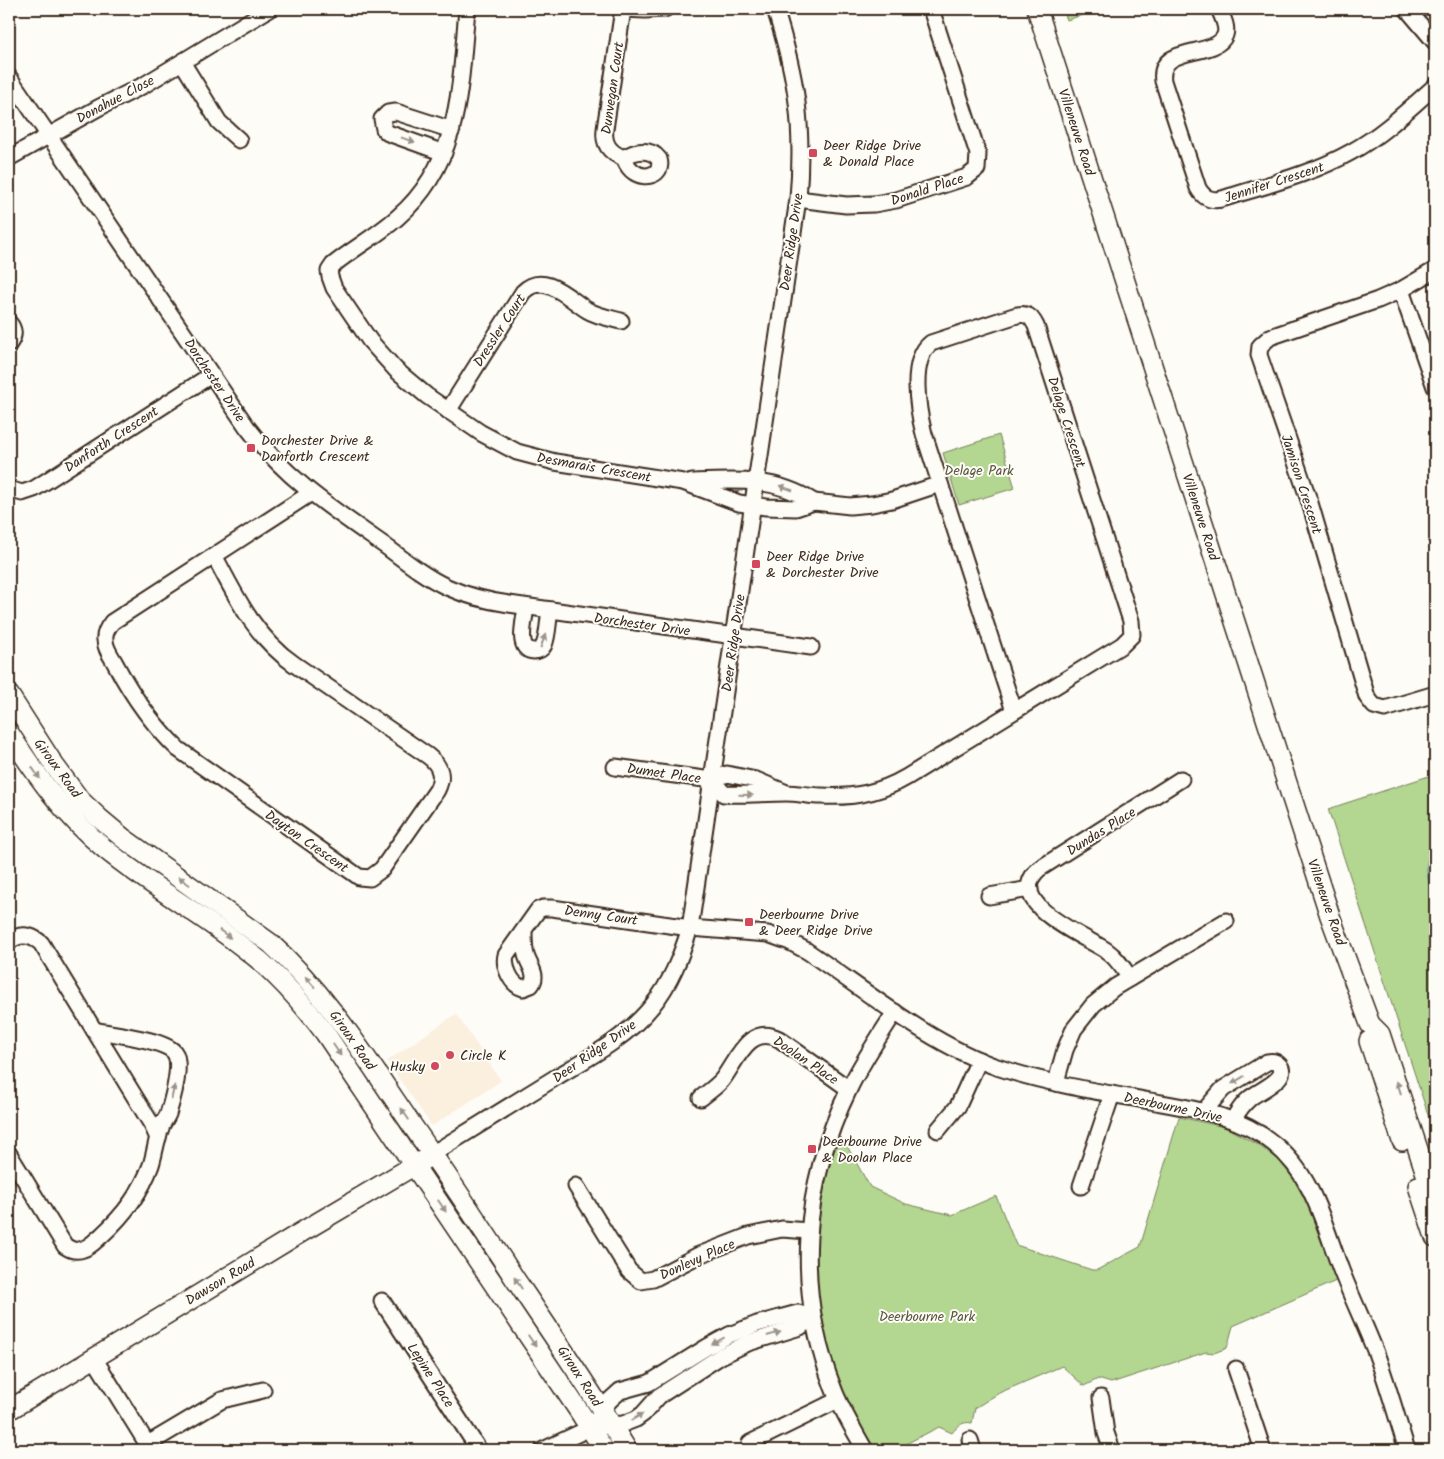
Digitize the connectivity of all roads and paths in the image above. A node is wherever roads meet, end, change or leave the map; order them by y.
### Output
1 (269, 9) edge
2 (467, 9) edge
3 (622, 9) edge
4 (665, 9) edge
5 (775, 9) edge
6 (931, 9) edge
7 (1037, 9) edge
8 (1219, 9) edge
9 (1407, 9) edge
10 (1435, 42) edge
11 (182, 62) junction
12 (9, 77) edge
13 (1435, 86) edge
14 (452, 130) junction
15 (48, 136) junction
16 (239, 140) dead end
17 (444, 153) junction
18 (9, 158) edge
19 (624, 158) dead end
20 (798, 199) junction
21 (1435, 270) edge
22 (1401, 290) junction
23 (621, 321) dead end
24 (9, 323) edge
25 (9, 344) edge
26 (211, 375) junction
27 (1435, 387) edge
28 (448, 410) junction
29 (756, 481) junction
30 (683, 482) junction
31 (940, 484) junction
32 (9, 489) edge
33 (311, 493) junction
34 (814, 502) junction
35 (753, 505) junction
36 (215, 557) junction
37 (526, 607) junction
38 (550, 610) junction
39 (734, 637) junction
40 (811, 647) dead end
41 (1435, 694) edge
42 (9, 695) edge
43 (1014, 711) junction
44 (29, 727) junction
45 (10, 737) edge
46 (615, 767) dead end
47 (712, 780) junction
48 (1182, 780) dead end
49 (1030, 889) junction
50 (989, 896) dead end
51 (1226, 920) dead end
52 (690, 928) junction
53 (524, 931) dead end
54 (9, 942) edge
55 (1130, 978) junction
56 (895, 1012) junction
57 (1370, 1024) junction
58 (94, 1030) junction
59 (979, 1060) junction
60 (1056, 1082) junction
61 (849, 1089) junction
62 (1112, 1094) junction
63 (701, 1098) dead end
64 (1204, 1111) junction
65 (1233, 1120) junction
66 (938, 1130) dead end
67 (158, 1138) junction
68 (9, 1154) edge
69 (432, 1154) junction
70 (414, 1165) junction
71 (576, 1186) dead end
72 (1081, 1186) dead end
73 (1435, 1200) edge
74 (809, 1232) junction
75 (1435, 1236) edge
76 (382, 1301) dead end
77 (813, 1317) junction
78 (94, 1358) junction
79 (1236, 1370) dead end
80 (263, 1390) dead end
81 (1101, 1398) dead end
82 (838, 1400) junction
83 (9, 1410) edge
84 (607, 1418) junction
85 (590, 1428) junction
86 (750, 1443) dead end
87 (150, 1447) edge
88 (479, 1450) edge
89 (543, 1450) edge
90 (604, 1450) edge
91 (627, 1450) edge
92 (865, 1450) edge
93 (1112, 1450) edge
94 (1263, 1450) edge
95 (1407, 1450) edge

1 - 11 street, Donahue Close
2 - 14 street, Desmarais Crescent
3 - 4 street
3 - 19 street, Dunvegan Court
5 - 20 street, Deer Ridge Drive
6 - 20 street, Donald Place
7 - 57 main road, Villeneuve Road
8 - 13 street, Jennifer Crescent
9 - 10 street
11 - 15 street, Donahue Close
11 - 16 street
12 - 15 street, Dorchester Drive
14 - 17 street, Desmarais Crescent
14 -> 17 street
15 - 18 street
15 - 26 street, Dorchester Drive
17 - 28 street, Desmarais Crescent
20 - 29 street, Deer Ridge Drive
21 - 22 street, Jamison Crescent
22 - 27 street
22 - 41 street, Jamison Crescent
23 - 28 street, Dressler Court
24 - 25 street
26 - 32 street, Danforth Crescent
26 - 33 street, Dorchester Drive
28 - 30 street, Desmarais Crescent
29 - 30 street, Desmarais Crescent
34 -> 29 street
29 - 35 street, Deer Ridge Drive
30 - 35 street, Desmarais Crescent
31 - 34 street
31 - 43 street, Delage Crescent
31 - 43 street, Delage Crescent
33 - 36 street, Dayton Crescent
33 - 37 street, Dorchester Drive
34 - 35 street
35 - 39 street, Deer Ridge Drive
36 - 36 street, Dayton Crescent
37 - 38 street, Dorchester Drive
37 -> 38 street
38 - 39 street, Dorchester Drive
39 - 40 street, Dorchester Drive
39 - 47 street, Deer Ridge Drive
42 - 44 main road, Giroux Road
43 - 47 street, Delage Crescent
44 - 45 street
69 -> 44 main road, Giroux Road
45 -> 70 main road, Giroux Road
46 - 47 street, Dumet Place
47 - 52 street, Deer Ridge Drive
48 - 49 street, Dundas Place
49 - 50 street
49 - 55 street
51 - 55 street
52 - 53 street, Denny Court
52 - 56 street, Deerbourne Drive
52 - 69 street, Deer Ridge Drive
54 - 58 street
55 - 60 street
56 - 59 street, Deerbourne Drive
56 - 61 street
73 -> 57 main road, Villeneuve Road
57 - 75 main road, Villeneuve Road
58 - 67 street
67 -> 58 street
59 - 60 street, Deerbourne Drive
59 - 66 street
60 - 62 street, Deerbourne Drive
61 - 63 street, Doolan Place
61 - 74 street
62 - 64 street, Deerbourne Drive
62 - 72 street
64 - 65 street, Deerbourne Drive
65 -> 64 street
65 - 95 street, Deerbourne Drive
67 - 68 street
69 - 70 main road, Dawson Road
84 -> 69 main road, Giroux Road
70 - 78 main road, Dawson Road
70 -> 85 main road, Giroux Road
71 - 74 street, Donlevy Place
74 - 77 street
76 - 88 street, Lepine Place
77 - 82 street
84 -> 77 street
77 -> 84 street
78 - 83 main road, Dawson Road
78 - 87 street
79 - 94 street
80 - 87 street
81 - 93 street
82 - 86 street
82 - 92 street
84 - 85 street
84 - 91 main road, Giroux Road
85 - 89 street
85 - 90 main road, Giroux Road

